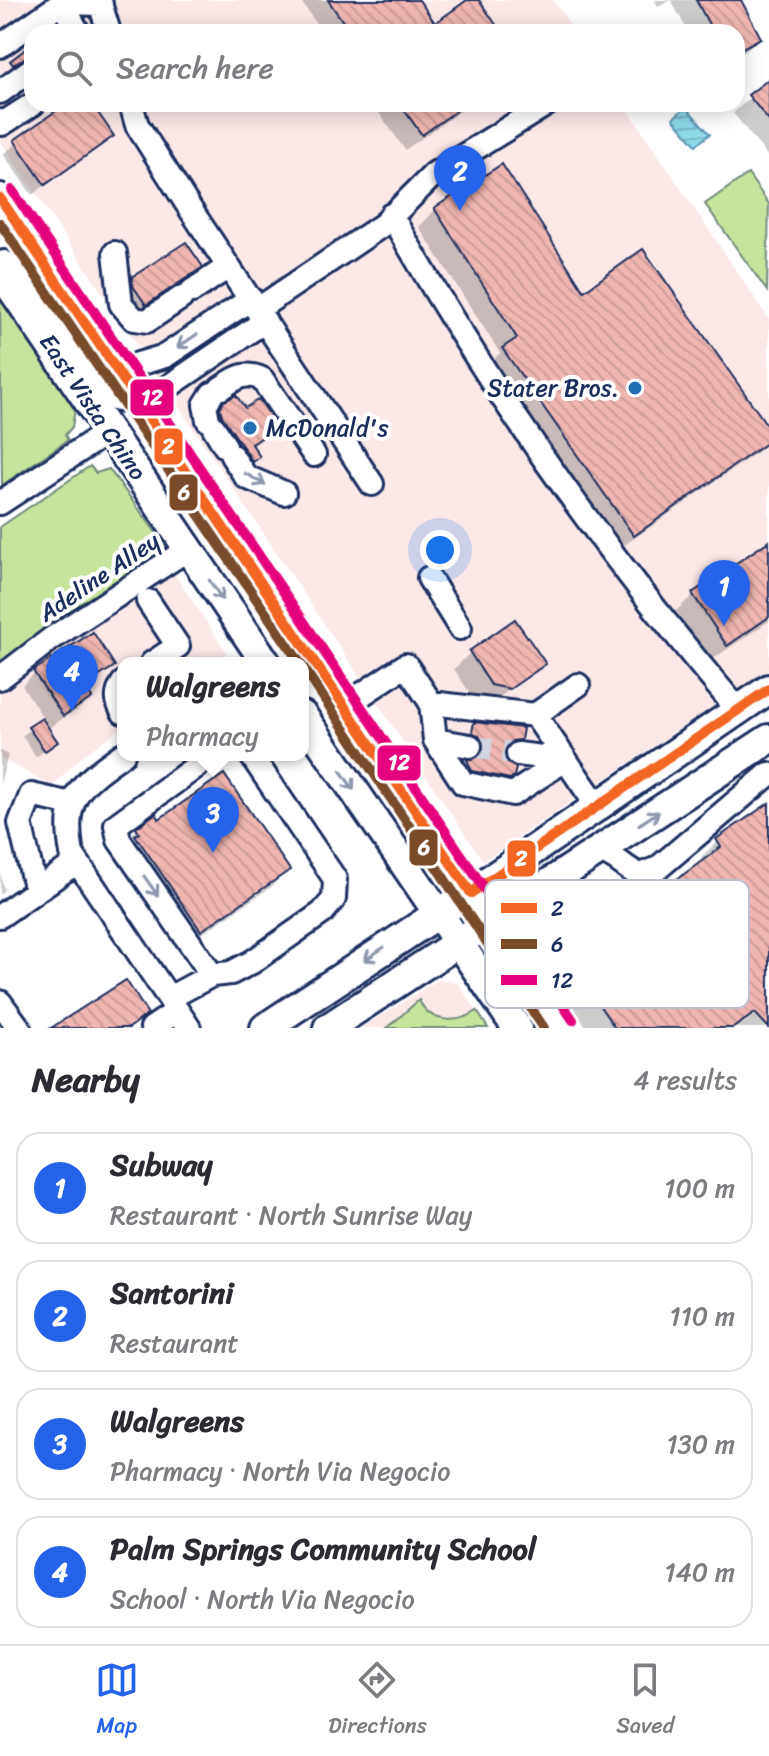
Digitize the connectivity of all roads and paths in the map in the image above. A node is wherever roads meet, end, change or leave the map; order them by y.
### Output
1 (100, 2) edge
2 (62, 3) junction
3 (32, 24) edge
4 (74, 24) edge
5 (107, 24) edge
6 (24, 29) edge
7 (0, 46) edge
8 (24, 75) edge
9 (0, 92) edge
10 (24, 110) edge
11 (133, 112) edge
12 (534, 112) edge
13 (0, 121) edge
14 (0, 198) edge
15 (391, 215) junction
16 (115, 253) dead end
17 (0, 258) edge
18 (228, 267) junction
19 (0, 271) edge
20 (258, 310) junction
21 (118, 370) junction
22 (141, 405) junction
23 (109, 431) junction
24 (314, 455) dead end
25 (372, 484) dead end
26 (284, 493) dead end
27 (0, 503) edge
28 (188, 549) junction
29 (429, 578) dead end
30 (148, 601) dead end
31 (460, 628) dead end
32 (161, 657) edge
33 (257, 657) edge
34 (0, 678) edge
35 (578, 685) dead end
36 (769, 689) edge
37 (431, 703) junction
38 (346, 705) junction
39 (738, 710) junction
40 (535, 715) junction
41 (309, 725) edge
42 (435, 740) junction
43 (470, 746) tunnel mouth
44 (766, 747) edge
45 (518, 754) tunnel mouth
46 (117, 758) edge
47 (565, 760) junction
48 (203, 761) edge
49 (255, 761) edge
50 (769, 774) edge
51 (71, 804) junction
52 (598, 807) junction
53 (597, 851) junction
54 (77, 862) junction
55 (490, 880) edge
56 (552, 880) edge
57 (485, 884) edge
58 (36, 891) junction
59 (471, 893) junction
60 (439, 911) junction
61 (485, 915) edge
62 (0, 916) edge
63 (485, 923) edge
64 (458, 940) junction
65 (212, 975) junction
66 (485, 980) edge
67 (0, 1002) edge
68 (504, 1008) edge
69 (548, 1008) edge
70 (178, 1012) edge
71 (19, 1028) edge
72 (152, 1028) edge
73 (265, 1028) edge
74 (328, 1028) edge
75 (517, 1028) edge
76 (561, 1028) edge

1 - 2 street
1 - 5 street
2 - 3 street
2 - 4 street
6 - 7 street
8 - 9 street
10 - 13 street
11 - 18 street
12 - 15 street
14 - 21 main road, East Vista Chino
15 - 20 street
15 - 39 street
16 - 18 street
17 - 22 street
18 - 20 street
19 - 23 main road, East Vista Chino
20 -> 21 street
20 - 22 street
20 - 25 street
21 - 22 main road, East Vista Chino
22 - 38 main road, East Vista Chino
23 - 27 street
23 - 28 main road, East Vista Chino
24 -> 26 street
28 -> 33 main road, East Vista Chino
28 - 34 street, Adeline Alley
29 - 31 street
30 - 32 street
35 - 40 street
36 - 39 main road
37 - 38 street
37 - 40 street
37 - 42 street
38 - 59 main road, East Vista Chino
39 - 52 main road
40 - 47 street
41 -> 60 main road
42 - 43 street
42 - 47 street
53 -> 44 main road
45 - 47 street
46 - 51 street
47 - 52 street
48 -> 65 street
49 - 65 street
50 - 53 street
51 - 54 street
51 - 58 street
52 - 55 main road
53 - 56 main road
54 - 58 street
54 - 70 street
57 - 59 main road
58 - 62 street
59 - 60 main road
59 - 61 main road, East Vista Chino
60 - 64 main road
60 -> 73 main road
63 - 64 main road
64 - 66 main road
64 - 74 main road
65 - 70 street
67 - 71 street
68 - 75 main road
69 - 76 main road, East Vista Chino
70 - 72 street

